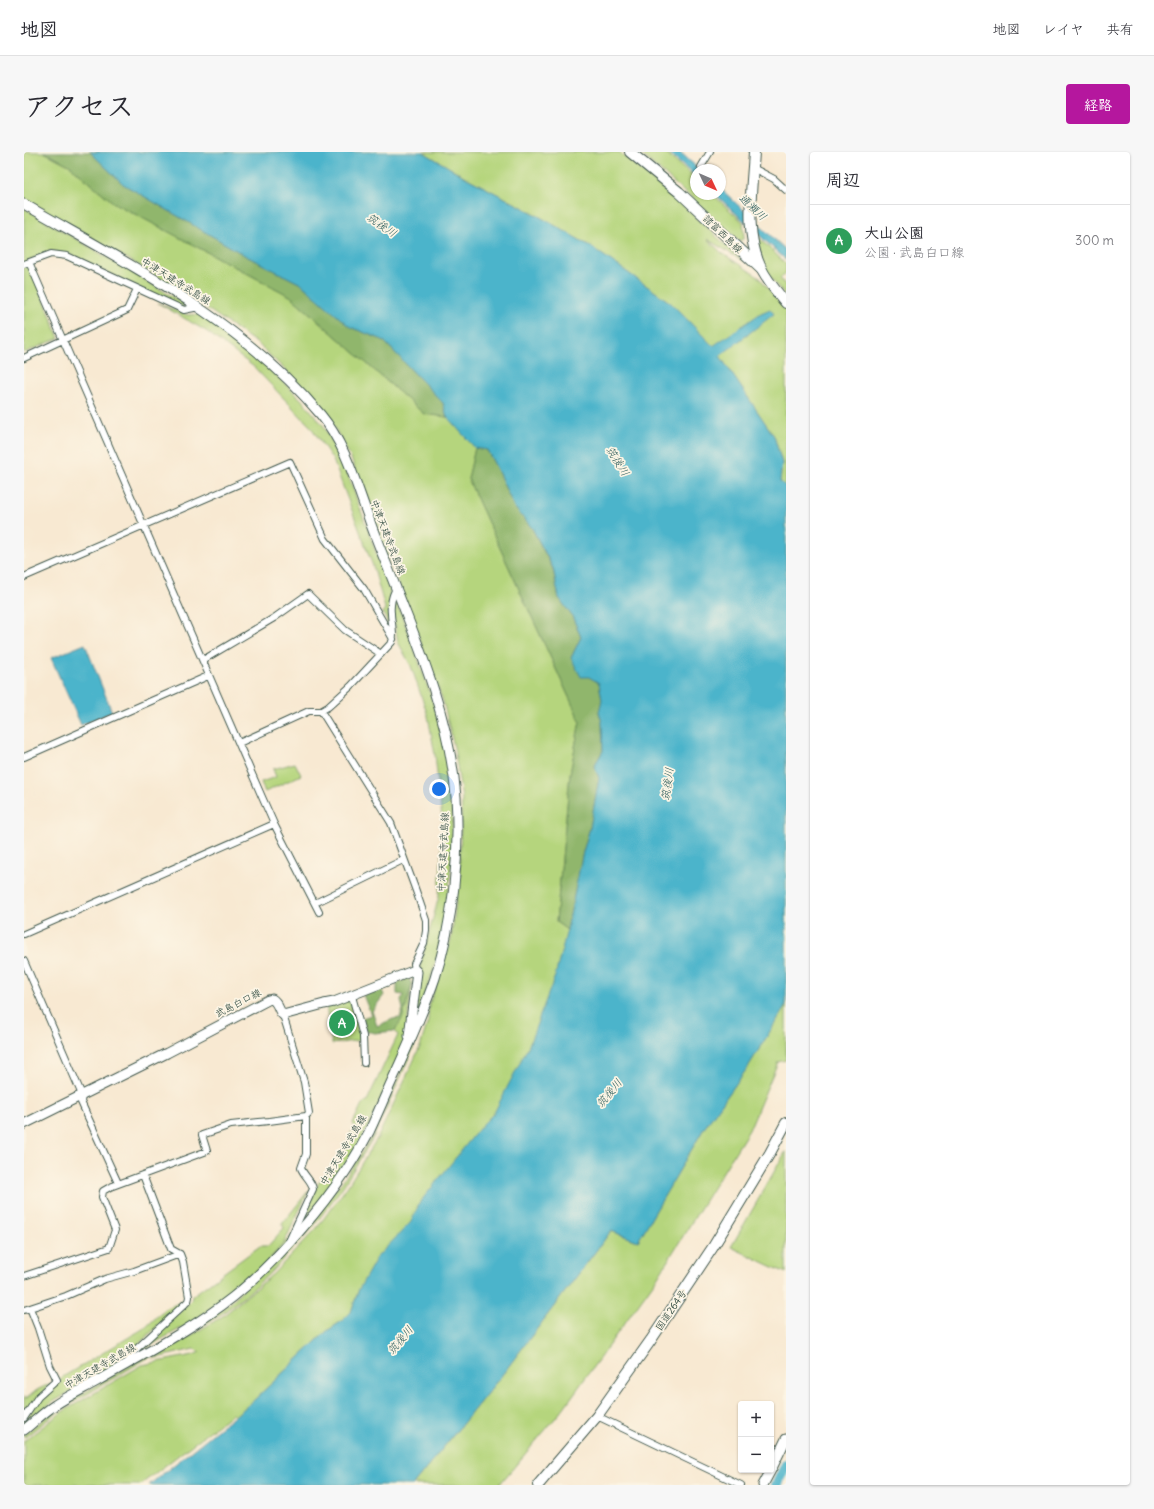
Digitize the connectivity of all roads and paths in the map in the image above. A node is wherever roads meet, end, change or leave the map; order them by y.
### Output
1 (630, 152) edge
2 (710, 152) edge
3 (754, 152) edge
4 (702, 164) edge
5 (753, 168) junction
6 (786, 190) edge
7 (24, 204) edge
8 (27, 263) edge
9 (761, 269) junction
10 (137, 289) junction
11 (786, 303) edge
12 (199, 307) junction
13 (64, 341) junction
14 (24, 358) edge
15 (144, 525) junction
16 (24, 577) edge
17 (396, 589) junction
18 (393, 639) junction
19 (381, 654) junction
20 (203, 660) junction
21 (208, 676) junction
22 (320, 711) junction
23 (239, 743) junction
24 (24, 757) edge
25 (274, 824) junction
26 (404, 860) junction
27 (315, 903) junction
28 (319, 912) dead end
29 (24, 934) edge
30 (24, 961) edge
31 (415, 970) junction
32 (352, 996) junction
33 (283, 1015) junction
34 (408, 1045) junction
35 (364, 1063) dead end
36 (82, 1095) junction
37 (306, 1116) junction
38 (786, 1123) edge
39 (24, 1124) edge
40 (143, 1174) junction
41 (118, 1183) junction
42 (290, 1242) junction
43 (180, 1254) junction
44 (24, 1276) edge
45 (27, 1309) edge
46 (128, 1363) junction
47 (597, 1416) junction
48 (24, 1418) edge
49 (24, 1430) edge
50 (785, 1443) edge
51 (774, 1464) edge
52 (769, 1473) edge
53 (538, 1485) edge
54 (742, 1485) edge
55 (763, 1485) edge

1 - 9 main road, 諸富西島線
2 - 4 street
3 - 5 main road
5 - 6 street
5 - 9 main road
7 - 12 main road, 中津天建寺武島線
8 - 10 street
8 - 13 street
9 - 11 main road
10 - 12 street
10 - 13 street
12 - 17 main road, 中津天建寺武島線
13 - 14 street
13 - 15 street
15 - 16 street
15 - 18 street
15 - 20 street
17 - 18 street
17 - 34 main road, 中津天建寺武島線
18 - 19 street
19 - 20 street
19 - 22 street
20 - 21 street
21 - 23 street
21 - 24 street
22 - 23 street
22 - 26 street
23 - 25 street
25 - 27 street
25 - 29 street
26 - 27 street
26 - 31 street
27 - 28 street
30 - 36 street
31 - 32 main road
31 - 34 main road
32 - 33 main road
32 - 35 street
33 - 36 main road, 武島白口線
33 - 37 street
34 - 42 main road, 中津天建寺武島線
36 - 39 main road, 武島白口線
36 - 41 street
37 - 40 street
37 - 42 street
38 - 47 main road, 国道264号
40 - 41 street
40 - 43 street
41 - 44 street
42 - 46 main road, 中津天建寺武島線
43 - 45 street
43 - 46 street
45 - 48 street
46 - 49 main road, 中津天建寺武島線
47 - 53 main road, 国道264号
47 - 54 street
50 - 51 main road
52 - 55 main road

